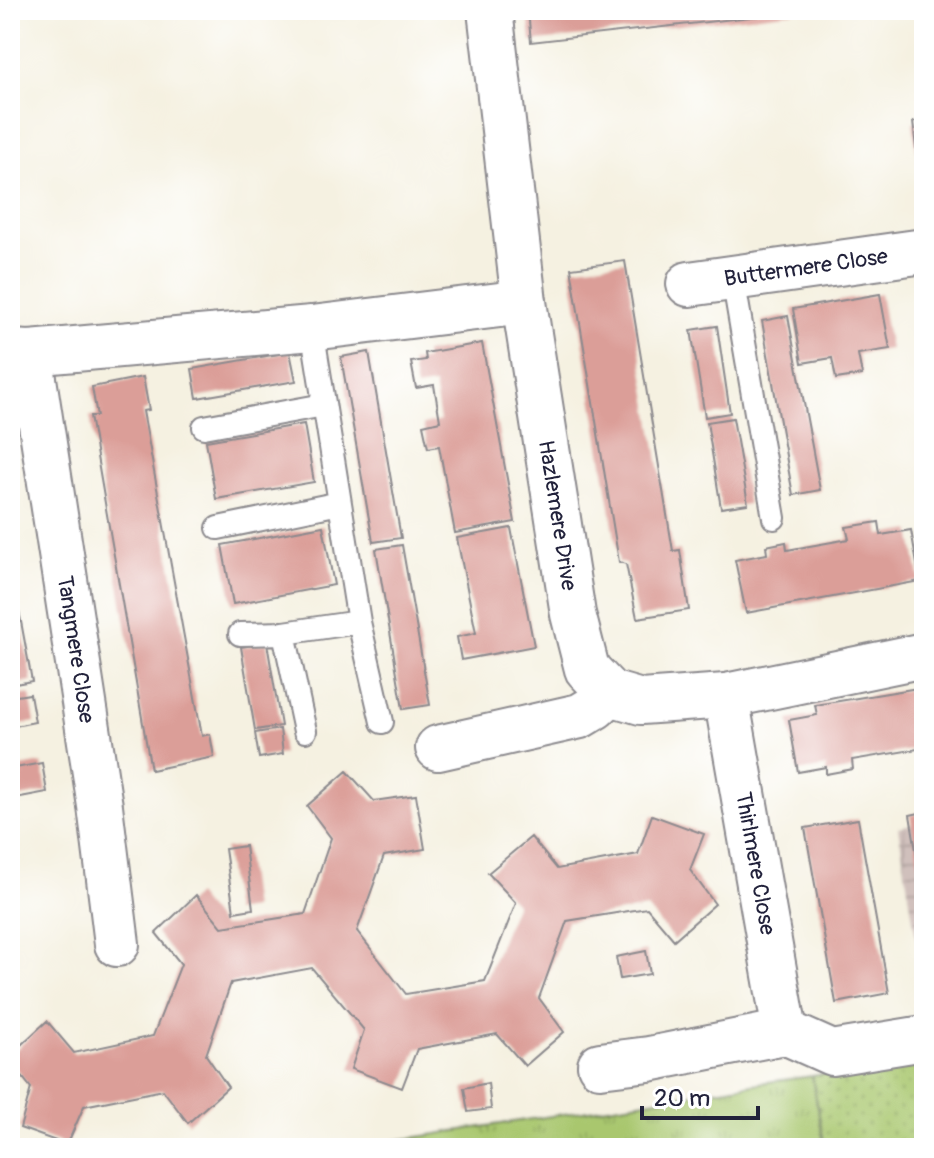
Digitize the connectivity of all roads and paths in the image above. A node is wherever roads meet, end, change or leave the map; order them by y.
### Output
1 (490, 10) edge
2 (924, 251) edge
3 (733, 278) junction
4 (689, 284) dead end
5 (524, 302) junction
6 (312, 328) junction
7 (20, 353) edge
8 (324, 405) junction
9 (204, 427) dead end
10 (340, 503) junction
11 (774, 518) dead end
12 (218, 528) dead end
13 (359, 622) junction
14 (284, 633) junction
15 (240, 634) dead end
16 (924, 655) edge
17 (610, 693) junction
18 (726, 696) junction
19 (382, 722) dead end
20 (305, 731) dead end
21 (438, 748) dead end
22 (117, 944) dead end
23 (785, 1032) junction
24 (924, 1038) edge
25 (600, 1065) dead end

1 - 5 street, Hazlemere Drive
2 - 3 street, Buttermere Close
3 - 4 street, Buttermere Close
3 - 11 lane
5 - 6 street, Tangmere Close
5 - 17 street, Hazlemere Drive
6 - 7 street, Tangmere Close
6 - 8 lane
7 - 22 street, Tangmere Close
8 - 9 lane
8 - 10 lane
10 - 12 lane
10 - 13 lane
13 - 14 lane
13 - 19 lane
14 - 15 lane
14 - 20 lane
16 - 18 street
17 - 18 street
17 - 21 street
18 - 23 street, Thirlmere Close
23 - 24 street
23 - 25 street

